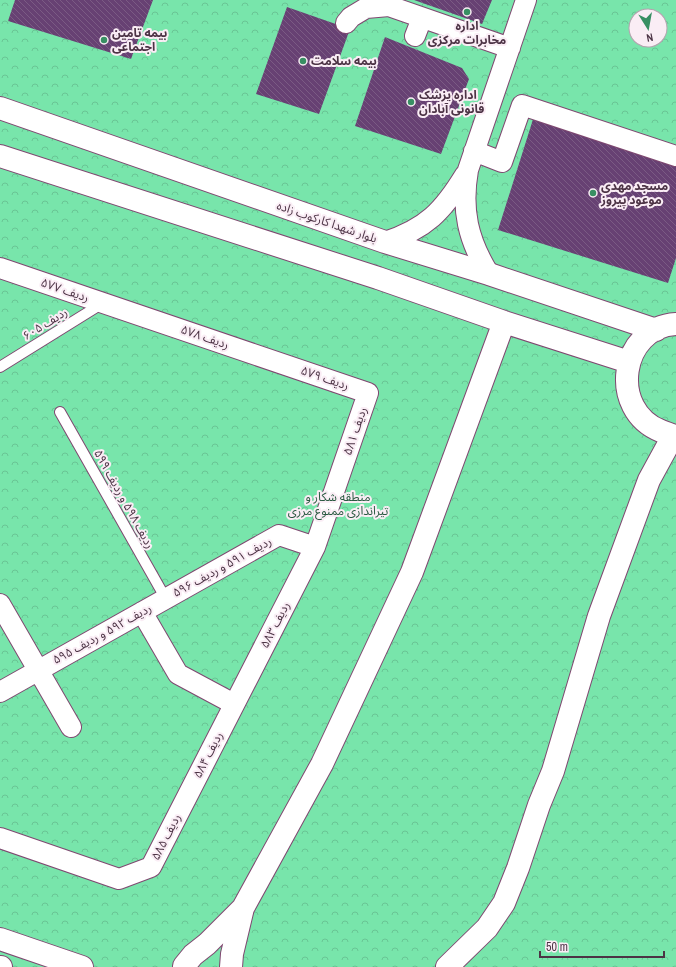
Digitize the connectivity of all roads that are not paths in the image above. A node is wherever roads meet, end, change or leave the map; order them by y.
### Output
1 (526, 0) edge
2 (422, 18) junction
3 (346, 23) dead end
4 (415, 36) dead end
5 (510, 48) junction
6 (0, 108) edge
7 (474, 152) junction
8 (0, 156) edge
9 (676, 156) edge
10 (468, 170) junction
11 (384, 242) junction
12 (0, 268) edge
13 (489, 274) junction
14 (103, 303) junction
15 (130, 312) joint
16 (504, 322) junction
17 (669, 323) edge
18 (629, 362) junction
19 (281, 363) joint
20 (0, 366) edge
21 (368, 393) joint
22 (60, 412) dead end
23 (651, 427) junction
24 (675, 436) edge
25 (650, 480) junction
26 (315, 547) junction
27 (166, 598) junction
28 (0, 604) edge
29 (142, 612) junction
30 (38, 670) junction
31 (0, 692) edge
32 (234, 704) junction
33 (71, 727) dead end
34 (181, 807) joint
35 (0, 838) edge
36 (243, 908) junction
37 (0, 939) edge
38 (82, 967) edge
39 (186, 967) edge
40 (231, 967) edge
41 (447, 967) edge

1 - 5 street
2 - 3 street
2 - 4 street
2 - 5 street
5 - 7 street
6 - 11 street, بلوار شهدا کارکوب زاده
7 - 9 street
7 - 10 street
8 - 16 street
10 - 11 street
10 - 13 street
11 - 13 street, بلوار شهدا کارکوب زاده
12 - 14 street, ردیف ۵۷۷
13 - 17 street, بلوار شهدا کارکوب زاده
14 - 15 street, ردیف ۵۷۷
14 - 20 lane, ردیف ۶۰۵
15 - 19 street, ردیف ۵۷۸
16 - 18 street
16 - 36 street
17 - 18 street
18 - 23 street
19 - 21 street, ردیف ۵۷۹
21 - 26 street, ردیف ۵۸۱
22 - 27 lane, ردیف ۵۹۸ و ردیف ۵۹۹
23 - 24 street
23 - 25 street
24 - 25 street
25 - 41 street
26 - 27 street, ردیف ۵۹۱ و ردیف ۵۹۶
26 - 32 street, ردیف ۵۸۳
27 - 29 street, ردیف ۵۹۲ و ردیف ۵۹۵
28 - 30 street
29 - 30 street, ردیف ۵۹۲ و ردیف ۵۹۵
29 - 32 street
30 - 31 street, ردیف ۵۹۲ و ردیف ۵۹۵
30 - 33 street
32 - 34 street, ردیف ۵۸۴
34 - 35 street, ردیف ۵۸۵
36 - 39 street
36 - 40 street
37 - 38 street

